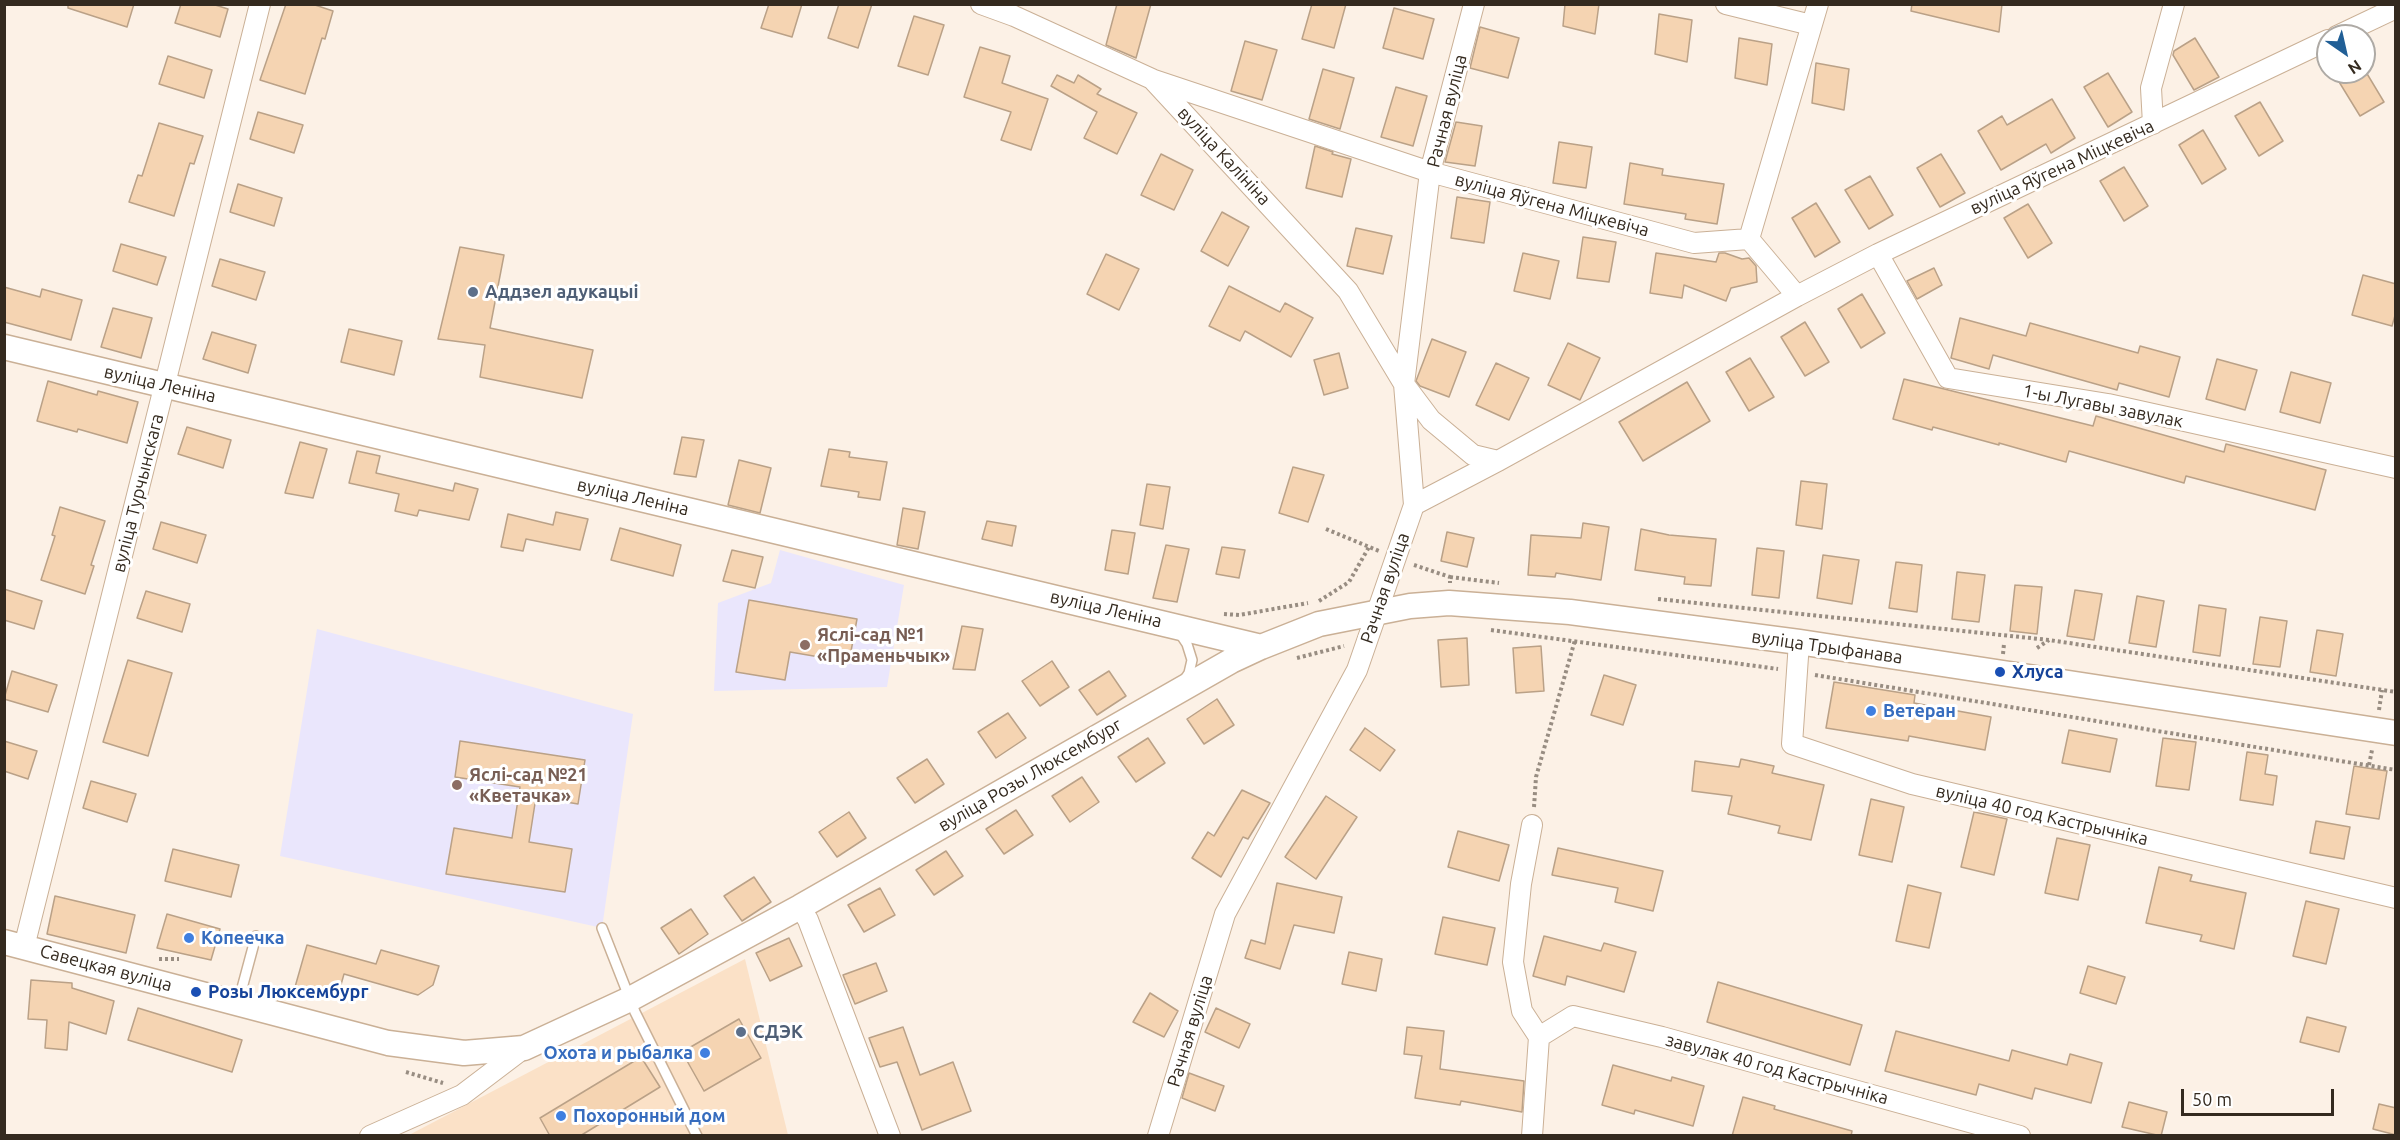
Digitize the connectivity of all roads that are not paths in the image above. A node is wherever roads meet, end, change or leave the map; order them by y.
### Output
1 (260, 4) edge
2 (981, 4) edge
3 (1474, 4) edge
4 (1726, 4) edge
5 (1818, 4) edge
6 (2174, 4) edge
7 (2396, 8) edge
8 (2362, 24) edge
9 (1811, 25) junction
10 (2316, 46) edge
11 (1152, 79) junction
12 (2153, 124) junction
13 (1430, 172) junction
14 (1749, 239) junction
15 (1878, 254) junction
16 (1797, 296) junction
17 (4, 346) edge
18 (1404, 384) junction
19 (165, 385) junction
20 (1498, 461) junction
21 (2396, 468) edge
22 (1414, 505) junction
23 (1377, 612) junction
24 (1173, 626) junction
25 (1799, 642) junction
26 (1261, 646) junction
27 (1178, 690) junction
28 (2396, 733) edge
29 (1532, 825) road end
30 (2396, 898) edge
31 (800, 907) junction
32 (602, 928) dead end
33 (256, 936) dead end
34 (14, 944) edge
35 (630, 999) junction
36 (237, 1004) junction
37 (1539, 1037) junction
38 (524, 1048) junction
39 (370, 1136) edge
40 (697, 1136) edge
41 (890, 1136) edge
42 (1158, 1136) edge
43 (1532, 1136) edge
44 (2020, 1136) edge

1 - 19 street, вуліца Турчынскага
2 - 11 street, вуліца Калініна
3 - 13 street, Рачная вуліца
4 - 9 street
5 - 9 street
6 - 12 street
7 - 8 street
9 - 14 street
10 - 12 street, вуліца Яўгена Міцкевіча
11 - 13 street, вуліца Яўгена Міцкевіча
11 - 18 street, вуліца Калініна
12 - 15 street, вуліца Яўгена Міцкевіча
13 - 14 street, вуліца Яўгена Міцкевіча
13 - 18 street, Рачная вуліца
14 - 16 street
15 - 16 street, вуліца Яўгена Міцкевіча
15 - 21 street, 1-ы Лугавы завулак
16 - 20 street, вуліца Яўгена Міцкевіча
17 - 19 street, вуліца Леніна
18 - 20 street, вуліца Калініна
18 - 22 street, Рачная вуліца
19 - 24 street, вуліца Леніна
19 - 34 street, вуліца Турчынскага
20 - 22 street, вуліца Яўгена Міцкевіча
22 - 23 street, Рачная вуліца
23 - 25 street, вуліца Трыфанава
23 - 26 street, вуліца Трыфанава
23 - 42 street, Рачная вуліца
24 - 26 street, вуліца Леніна
24 - 27 lane
25 - 28 street, вуліца Трыфанава
25 - 30 street, вуліца 40 год Кастрычніка
26 - 27 street, вуліца Розы Люксембург
27 - 31 street, вуліца Розы Люксембург
29 - 37 street
31 - 35 street, вуліца Розы Люксембург
31 - 41 street
32 - 35 lane
33 - 36 lane
34 - 36 street, Савецкая вуліца
35 - 38 street, вуліца Розы Люксембург
35 - 40 lane
36 - 38 street, Савецкая вуліца
37 - 43 street
37 - 44 street, завулак 40 год Кастрычніка
38 - 39 street, вуліца Розы Люксембург

